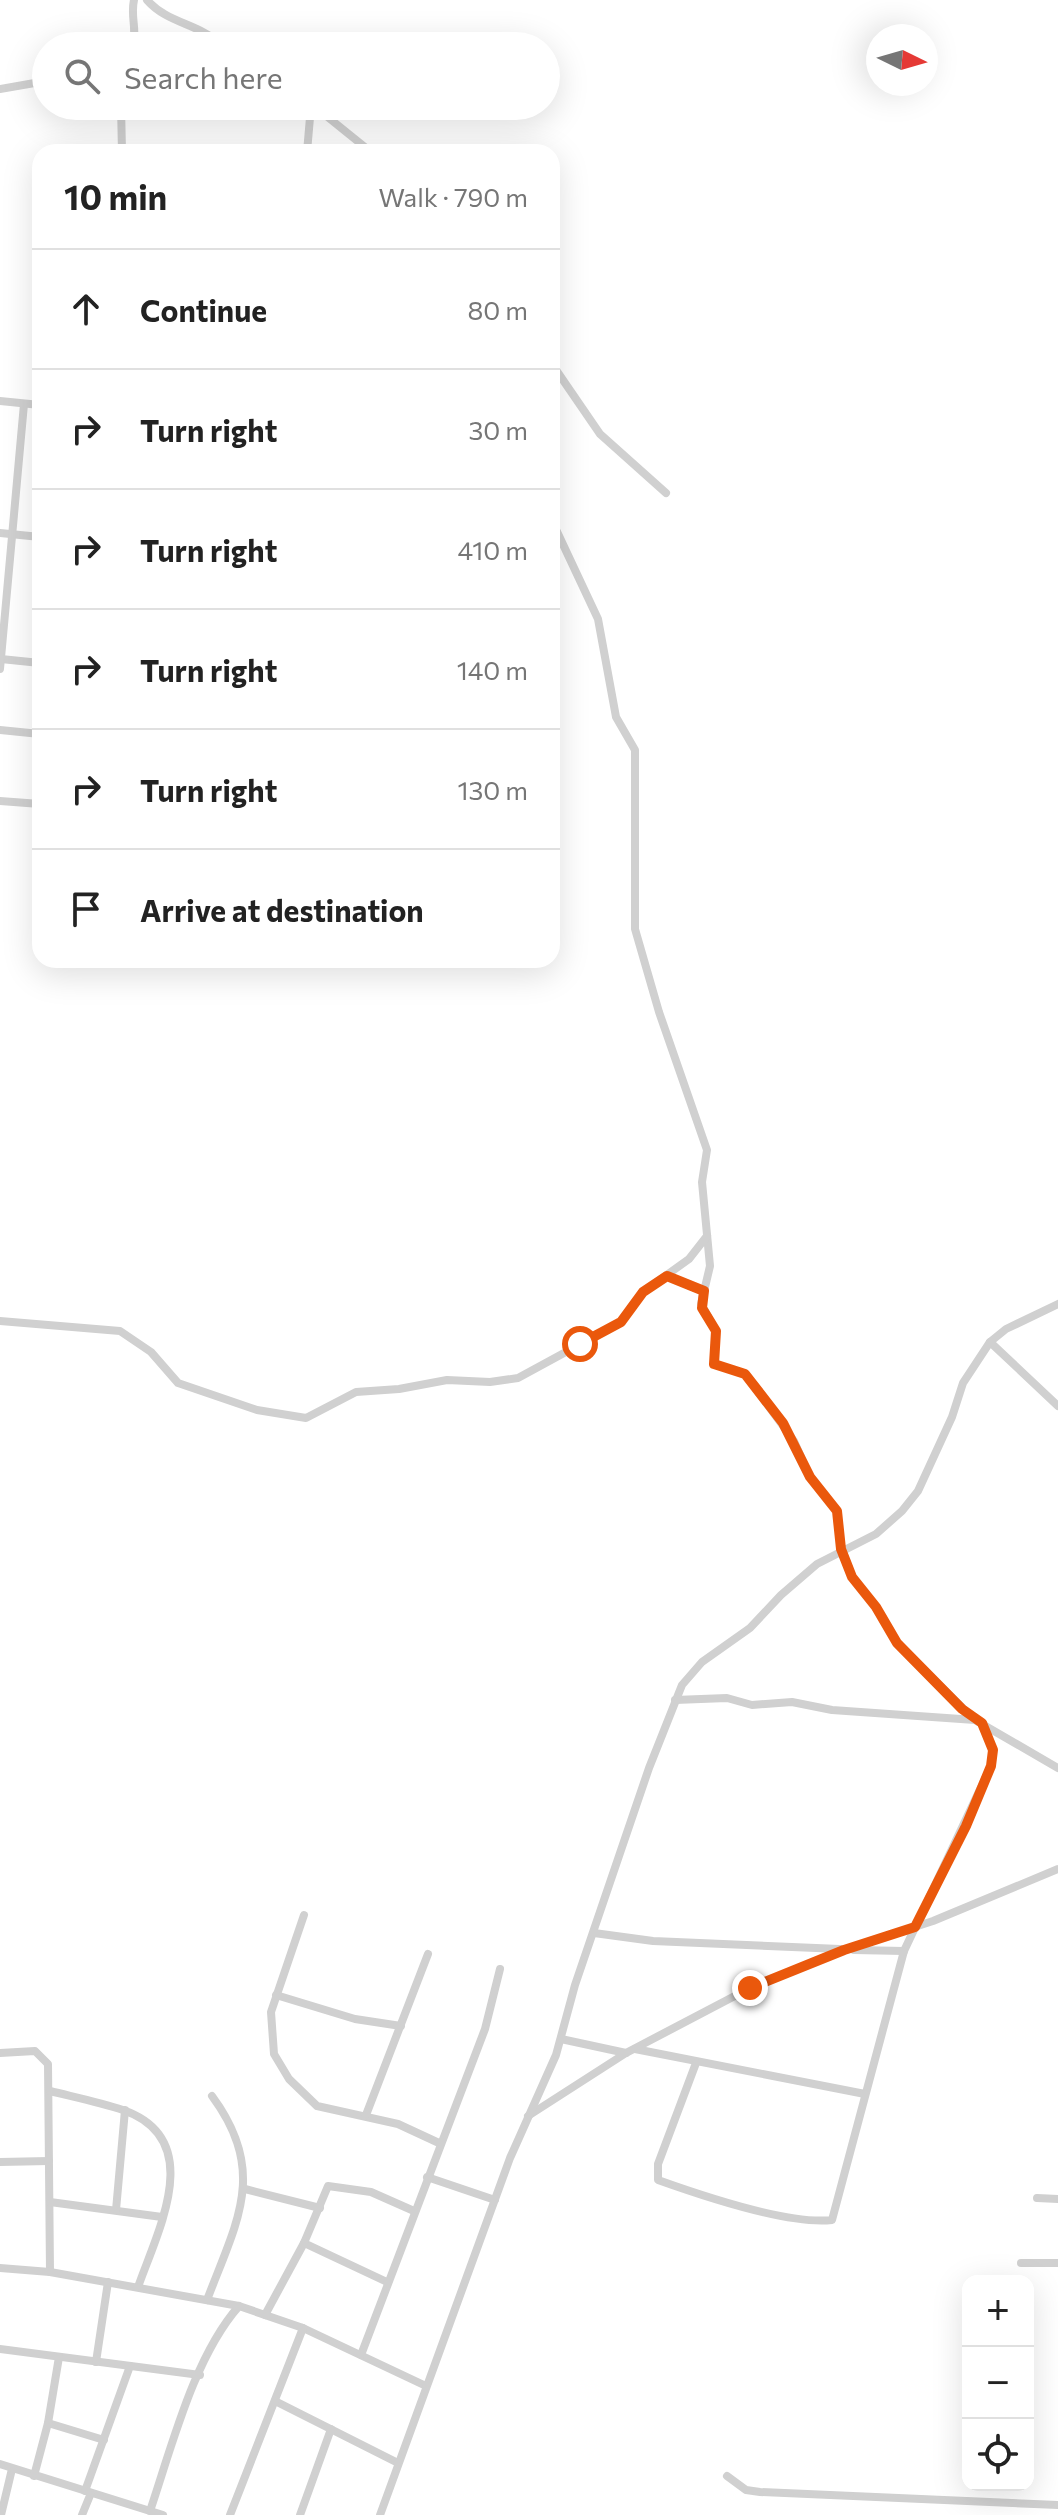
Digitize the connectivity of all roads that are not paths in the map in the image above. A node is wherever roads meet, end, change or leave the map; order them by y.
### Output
1 (134, 0) edge
2 (147, 0) edge
3 (135, 32) edge
4 (207, 32) edge
5 (32, 83) edge
6 (0, 89) edge
7 (121, 120) edge
8 (310, 120) edge
9 (330, 120) edge
10 (122, 144) edge
11 (308, 144) edge
12 (361, 144) edge
13 (560, 376) edge
14 (0, 401) edge
15 (24, 404) junction
16 (32, 404) edge
17 (666, 493) dead end
18 (0, 533) edge
19 (14, 534) junction
20 (32, 536) edge
21 (560, 538) edge
22 (1, 659) edge
23 (32, 662) edge
24 (0, 669) edge
25 (0, 730) edge
26 (32, 733) edge
27 (0, 801) edge
28 (32, 803) edge
29 (708, 1235) junction
30 (667, 1276) junction
31 (704, 1291) junction
32 (1058, 1304) edge
33 (0, 1321) edge
34 (990, 1342) junction
35 (1058, 1406) edge
36 (841, 1549) junction
37 (675, 1700) junction
38 (978, 1721) junction
39 (1058, 1768) edge
40 (1058, 1869) edge
41 (304, 1915) dead end
42 (915, 1927) junction
43 (594, 1933) junction
44 (844, 1950) junction
45 (904, 1951) junction
46 (428, 1954) dead end
47 (500, 1969) dead end
48 (276, 1995) junction
49 (401, 2026) junction
50 (561, 2039) junction
51 (630, 2051) junction
52 (0, 2053) edge
53 (696, 2063) junction
54 (50, 2091) junction
55 (865, 2094) junction
56 (212, 2096) dead end
57 (125, 2110) junction
58 (366, 2115) junction
59 (527, 2117) junction
60 (439, 2143) junction
61 (49, 2161) junction
62 (0, 2162) edge
63 (427, 2177) junction
64 (245, 2189) junction
65 (1037, 2198) dead end
66 (1058, 2199) edge
67 (495, 2200) junction
68 (50, 2202) junction
69 (320, 2208) junction
70 (116, 2210) junction
71 (414, 2211) junction
72 (162, 2217) junction
73 (304, 2243) junction
74 (1021, 2263) dead end
75 (1058, 2263) edge
76 (0, 2268) edge
77 (50, 2272) junction
78 (108, 2282) junction
79 (387, 2282) junction
80 (138, 2287) junction
81 (207, 2300) junction
82 (239, 2306) junction
83 (265, 2315) junction
84 (303, 2328) junction
85 (0, 2349) edge
86 (361, 2355) junction
87 (59, 2357) junction
88 (96, 2362) junction
89 (130, 2366) junction
90 (200, 2375) junction
91 (426, 2386) junction
92 (275, 2401) junction
93 (48, 2423) junction
94 (331, 2429) junction
95 (104, 2440) junction
96 (398, 2463) junction
97 (0, 2464) edge
98 (12, 2469) junction
99 (34, 2476) junction
100 (727, 2476) dead end
101 (88, 2492) junction
102 (1058, 2505) edge
103 (150, 2511) junction
104 (1, 2515) edge
105 (82, 2515) edge
106 (163, 2515) edge
107 (230, 2515) edge
108 (300, 2515) edge
109 (380, 2515) edge

1 - 3 street
2 - 4 street
5 - 6 street
7 - 10 street
8 - 11 street
9 - 12 street
13 - 17 street
14 - 15 street
15 - 16 street
15 - 19 street
18 - 19 street
19 - 20 street
19 - 22 street
21 - 29 street
22 - 23 street
22 - 24 street
25 - 26 street
27 - 28 street
29 - 30 street
29 - 31 street
30 - 31 street
30 - 33 street
31 - 36 street
32 - 34 street
34 - 35 street
34 - 36 street
36 - 37 street
36 - 38 street
37 - 38 street
37 - 43 street
38 - 39 street
38 - 42 street
40 - 42 street
41 - 48 street
42 - 44 street
42 - 45 street
43 - 44 street
43 - 50 street
44 - 45 street
44 - 51 street
45 - 55 street
46 - 49 street
47 - 60 street
48 - 49 street
48 - 58 street
49 - 58 street
50 - 51 street
50 - 59 street
51 - 53 street
51 - 59 street
52 - 54 street
53 - 55 street
53 - 55 street
54 - 57 street
54 - 61 street
56 - 64 street
57 - 70 street
57 - 72 street
58 - 60 street
59 - 67 street
60 - 63 street
61 - 62 street
61 - 68 street
63 - 67 street
63 - 71 street
64 - 69 street
64 - 81 street
65 - 66 street
67 - 91 street
68 - 70 street
68 - 77 street
69 - 71 street
69 - 73 street
70 - 72 street
71 - 79 street
72 - 80 street
73 - 79 street
73 - 83 street
74 - 75 street
76 - 77 street
77 - 78 street
78 - 80 street
78 - 88 street
79 - 86 street
80 - 81 street
81 - 82 street
82 - 83 street
82 - 90 street
83 - 84 street
84 - 86 street
84 - 92 street
85 - 87 street
86 - 91 street
87 - 88 street
87 - 93 street
88 - 89 street
89 - 90 street
89 - 95 street
90 - 103 street
91 - 96 street
92 - 94 street
92 - 107 street
93 - 95 street
93 - 99 street
94 - 96 street
94 - 108 street
95 - 101 street
96 - 109 street
97 - 98 street
98 - 99 street
98 - 104 street
99 - 101 street
100 - 102 street
101 - 103 street
101 - 105 street
103 - 106 street

